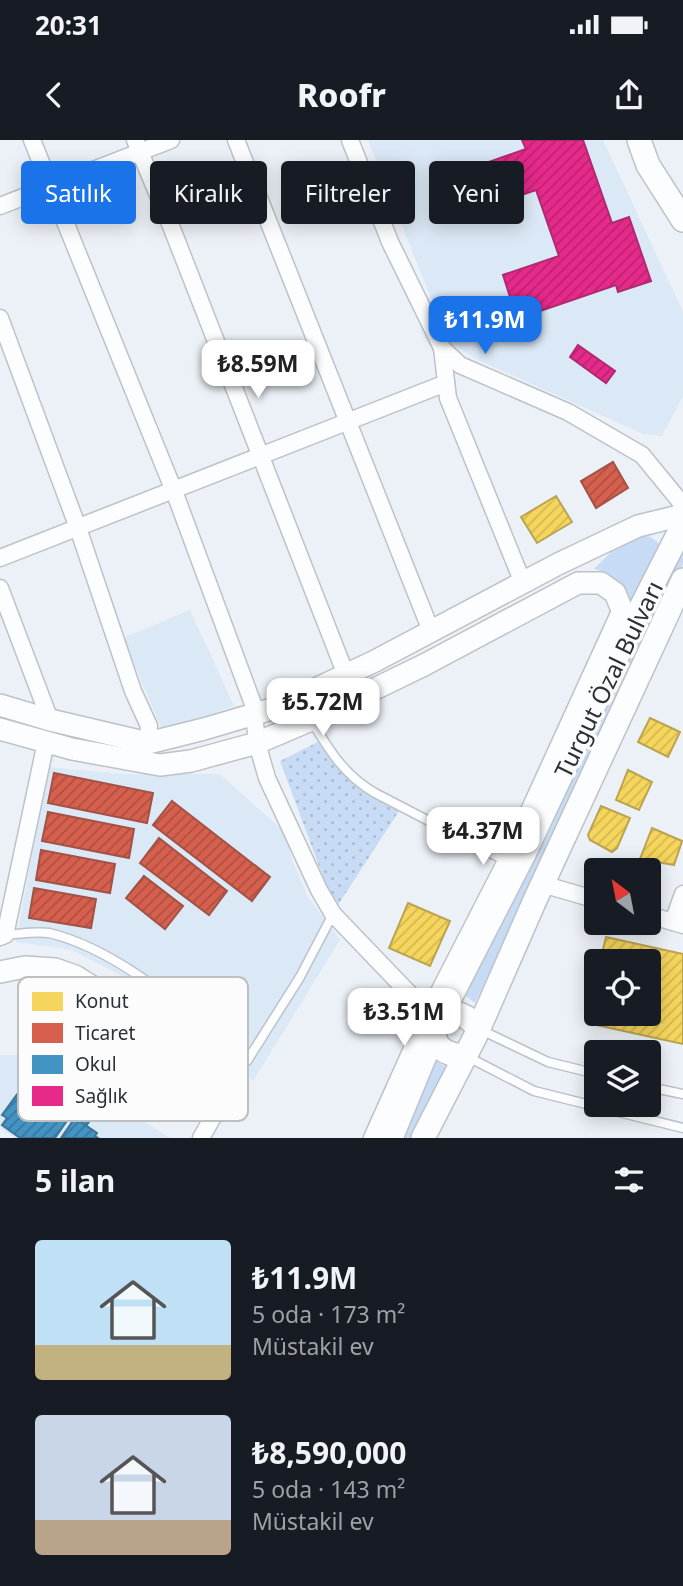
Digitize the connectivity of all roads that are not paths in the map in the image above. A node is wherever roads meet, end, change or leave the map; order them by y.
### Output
1 (32, 140) edge
2 (171, 140) edge
3 (236, 140) edge
4 (350, 140) edge
5 (639, 140) edge
6 (137, 146) edge
7 (40, 161) edge
8 (105, 161) edge
9 (21, 198) edge
10 (0, 206) edge
11 (683, 220) edge
12 (65, 224) edge
13 (0, 318) edge
14 (442, 348) junction
15 (446, 383) junction
16 (348, 422) junction
17 (260, 457) junction
18 (174, 491) junction
19 (683, 505) edge
20 (683, 515) edge
21 (683, 525) edge
22 (78, 528) junction
23 (0, 558) edge
24 (523, 583) junction
25 (0, 588) edge
26 (681, 590) edge
27 (626, 619) junction
28 (431, 631) junction
29 (346, 675) junction
30 (0, 705) edge
31 (253, 713) junction
32 (50, 720) junction
33 (311, 720) junction
34 (0, 729) edge
35 (46, 741) junction
36 (148, 743) junction
37 (257, 743) junction
38 (506, 861) junction
39 (542, 884) junction
40 (683, 894) edge
41 (584, 896) edge
42 (333, 914) junction
43 (678, 923) edge
44 (3, 936) edge
45 (0, 972) edge
46 (77, 977) edge
47 (139, 977) edge
48 (435, 1020) junction
49 (478, 1029) junction
50 (466, 1056) junction
51 (248, 1059) edge
52 (584, 1071) edge
53 (661, 1089) edge
54 (683, 1094) edge
55 (211, 1121) edge
56 (683, 1128) edge
57 (201, 1138) edge
58 (372, 1138) edge
59 (391, 1138) edge
60 (423, 1138) edge

1 - 7 street
2 - 6 street
3 - 16 street
4 - 14 street
5 - 11 main road
6 - 8 street
6 - 17 street
9 - 10 street
12 - 18 street
13 - 22 street
14 - 15 street
14 - 19 street
15 - 16 street
15 - 24 street
16 - 17 street
16 - 28 street
17 - 18 street
17 - 29 street
18 - 22 street
18 - 31 street
20 - 24 street
21 - 27 main road, Turgut Özal Bulvarı
22 - 23 street
22 - 36 street
24 - 28 street
25 - 32 street
26 - 39 main road, Turgut Özal Bulvarı
27 - 33 street
27 - 38 street, Turgut Özal Bulvarı
27 - 48 main road, Turgut Özal Bulvarı
28 - 29 street
29 - 31 street
30 - 32 street
31 - 36 street
31 - 37 street
32 - 36 street
33 - 37 street
33 - 38 lane
34 - 35 street
35 - 37 street
35 - 44 street
37 - 42 street
38 - 48 street, Turgut Özal Bulvarı
39 - 41 street
39 - 49 main road, Turgut Özal Bulvarı
40 - 43 street
42 - 48 street
42 - 51 lane
44 - 47 lane
45 - 46 street
48 - 49 main road
48 - 50 main road
48 - 58 street, Turgut Özal Bulvarı
48 - 59 main road, Turgut Özal Bulvarı
49 - 50 main road, Turgut Özal Bulvarı
49 - 52 lane
50 - 56 lane
50 - 60 main road, Turgut Özal Bulvarı
53 - 54 lane
55 - 57 street

